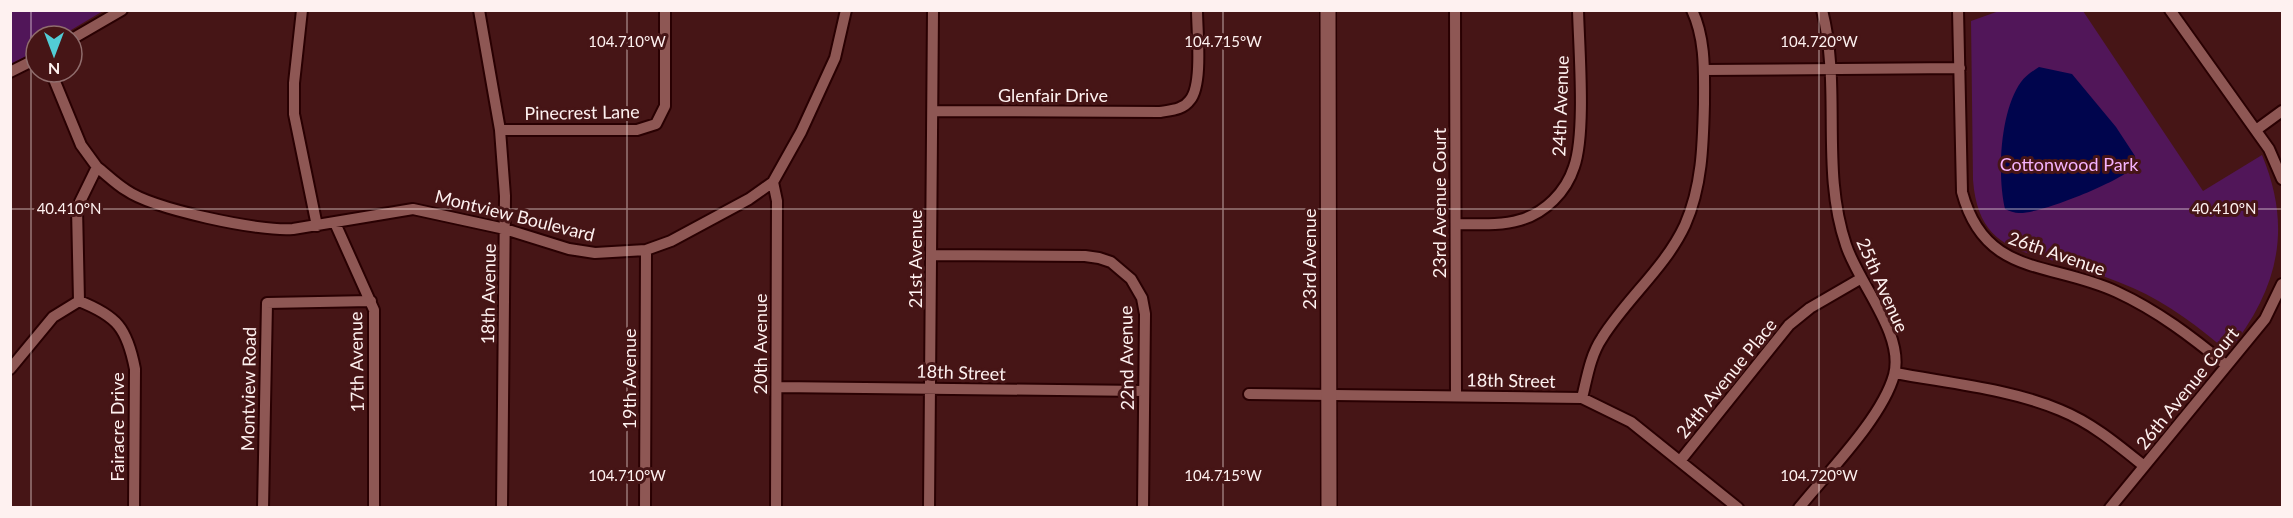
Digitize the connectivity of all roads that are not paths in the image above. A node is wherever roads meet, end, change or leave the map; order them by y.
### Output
1 (122, 10) edge
2 (303, 10) edge
3 (479, 10) edge
4 (665, 10) edge
5 (846, 10) edge
6 (933, 10) edge
7 (1197, 10) edge
8 (1328, 10) edge
9 (1455, 10) edge
10 (1578, 10) edge
11 (1692, 10) edge
12 (1822, 10) edge
13 (1958, 10) edge
14 (2170, 10) edge
15 (84, 32) edge
16 (24, 65) edge
17 (1960, 68) junction
18 (1832, 69) junction
19 (1704, 70) junction
20 (10, 72) edge
21 (56, 84) edge
22 (934, 111) junction
23 (2283, 111) edge
24 (500, 130) junction
25 (2256, 130) junction
26 (97, 167) junction
27 (2283, 179) edge
28 (772, 182) junction
29 (335, 223) junction
30 (1456, 224) junction
31 (317, 226) junction
32 (505, 229) junction
33 (646, 250) junction
34 (932, 255) junction
35 (1860, 279) junction
36 (2283, 284) edge
37 (78, 301) junction
38 (371, 301) junction
39 (2226, 365) junction
40 (10, 369) edge
41 (1895, 373) junction
42 (777, 387) junction
43 (930, 389) junction
44 (1144, 391) junction
45 (1248, 394) dead end
46 (1328, 395) junction
47 (1456, 396) junction
48 (1582, 398) junction
49 (1680, 461) junction
50 (2144, 466) junction
51 (134, 507) edge
52 (263, 507) edge
53 (374, 507) edge
54 (502, 507) edge
55 (645, 507) edge
56 (776, 507) edge
57 (929, 507) edge
58 (1143, 507) edge
59 (1329, 507) edge
60 (1738, 507) edge
61 (1798, 507) edge
62 (2110, 507) edge

1 - 15 street
2 - 31 street
3 - 24 street, 18th Avenue
4 - 24 street, Pinecrest Lane
5 - 28 street, Montview Boulevard
6 - 22 street, 21st Avenue
7 - 22 street, Glenfair Drive
8 - 46 main road, 23rd Avenue
9 - 30 street, 23rd Avenue Court
10 - 30 street, 24th Avenue
11 - 19 street
12 - 18 street, 25th Avenue
13 - 17 street, 26th Avenue
14 - 25 street
16 - 20 street
17 - 18 street
17 - 39 street, 26th Avenue
18 - 19 street
18 - 35 street, 25th Avenue
19 - 48 street
21 - 26 street, Montview Boulevard
22 - 34 street, 21st Avenue
23 - 25 street
24 - 32 street, 18th Avenue
25 - 27 street
26 - 31 street, Montview Boulevard
26 - 37 street
28 - 33 street, Montview Boulevard
28 - 42 street, 20th Avenue
29 - 31 street, Montview Boulevard
29 - 32 street, Montview Boulevard
29 - 38 street, 17th Avenue
30 - 47 street, 23rd Avenue Court
32 - 33 street, Montview Boulevard
32 - 54 street, 18th Avenue
33 - 55 street, 19th Avenue
34 - 43 street, 21st Avenue
34 - 44 street, 22nd Avenue
35 - 41 street, 25th Avenue
35 - 49 street, 24th Avenue Place
36 - 39 street, 26th Avenue Court
37 - 40 street
37 - 51 street, Fairacre Drive
38 - 52 street, Montview Road
38 - 53 street, 17th Avenue
39 - 50 street, 26th Avenue Court
41 - 50 street
41 - 61 street
42 - 43 street, 18th Street
42 - 56 street, 20th Avenue
43 - 44 street, 18th Street
43 - 57 street, 21st Avenue
44 - 58 street, 22nd Avenue
45 - 46 street, 18th Street
46 - 47 street, 18th Street
46 - 59 main road, 23rd Avenue
47 - 48 street, 18th Street
48 - 49 street, 18th Street
49 - 60 street, 18th Street
50 - 62 street, 26th Avenue Court

